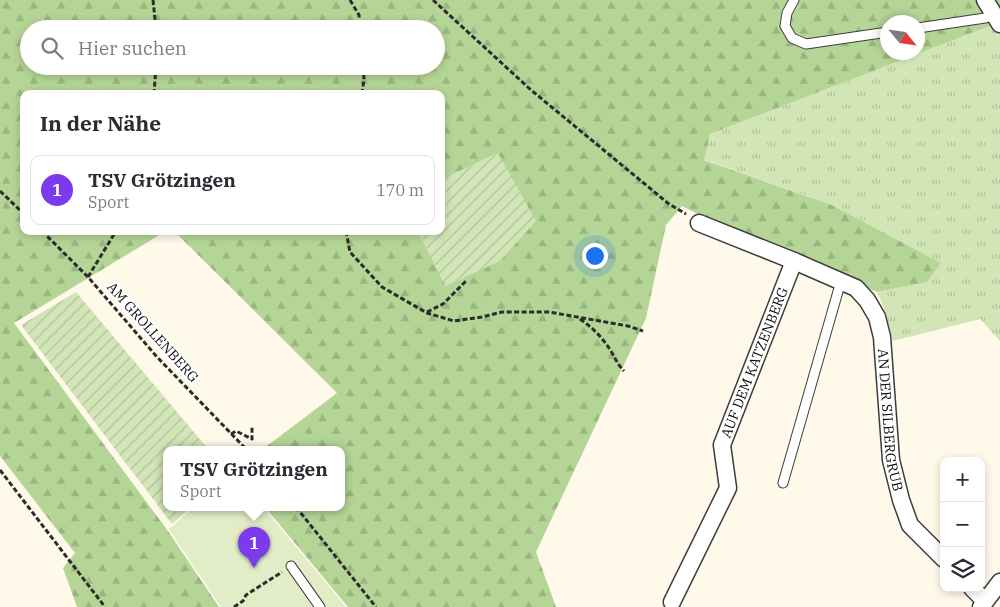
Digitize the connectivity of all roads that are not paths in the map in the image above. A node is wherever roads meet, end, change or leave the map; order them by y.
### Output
1 (794, 0) edge
2 (985, 0) edge
3 (997, 20) edge
4 (925, 27) edge
5 (880, 33) edge
6 (699, 223) road end
7 (794, 261) junction
8 (841, 281) junction
9 (783, 483) dead end
10 (940, 555) edge
11 (291, 566) road end
12 (1000, 582) edge
13 (975, 592) edge
14 (672, 602) dead end
15 (983, 604) edge
16 (320, 607) edge

1 - 5 lane
2 - 3 street
3 - 4 lane
6 - 7 street, AN DER SILBERGRUB
7 - 8 street, AN DER SILBERGRUB
7 - 14 street, AUF DEM KATZENBERG
8 - 9 lane
8 - 10 street, AN DER SILBERGRUB
11 - 16 lane
12 - 15 street
13 - 15 street

